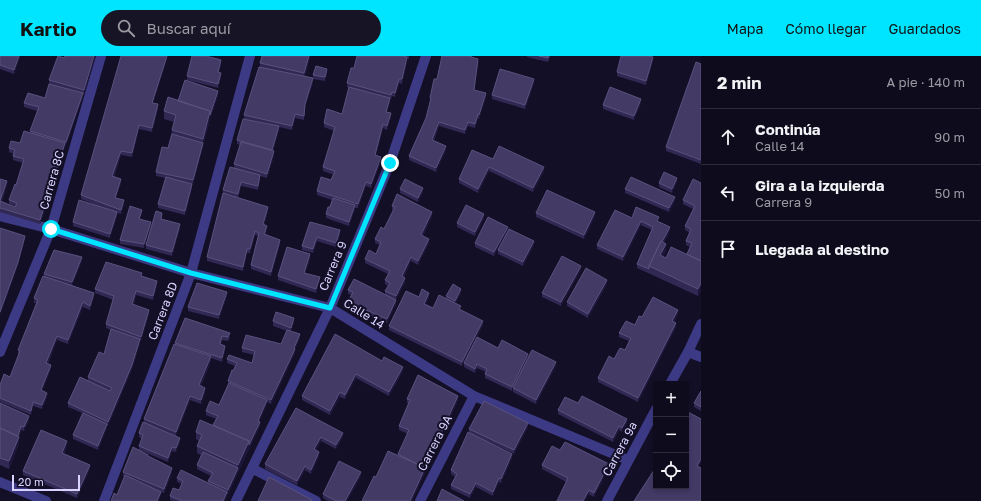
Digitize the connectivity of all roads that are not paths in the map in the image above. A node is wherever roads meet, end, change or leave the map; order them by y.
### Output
1 (101, 56) edge
2 (250, 56) edge
3 (426, 56) edge
4 (0, 216) edge
5 (51, 229) junction
6 (191, 273) junction
7 (330, 308) junction
8 (701, 324) edge
9 (0, 352) edge
10 (688, 352) junction
11 (701, 357) edge
12 (672, 381) edge
13 (474, 396) junction
14 (653, 415) edge
15 (628, 460) junction
16 (252, 469) junction
17 (0, 482) edge
18 (46, 501) edge
19 (104, 501) edge
20 (236, 501) edge
21 (316, 501) edge
22 (420, 501) edge
23 (607, 501) edge

1 - 5 street, Carrera 8C
2 - 6 street, Carrera 8D
3 - 7 street, Carrera 9
4 - 5 street, Calle 14
5 - 6 street, Calle 14
5 - 9 street, Carrera 8C
6 - 7 street, Calle 14
6 - 19 street, Carrera 8D
7 - 13 street, Calle 14
7 - 16 street, Carrera 9
8 - 10 street
10 - 11 street
10 - 12 street
13 - 15 street, Calle 14
13 - 22 street, Carrera 9A
14 - 15 street, Carrera 9a
15 - 23 street, Carrera 9a
16 - 20 street, Carrera 9
16 - 21 street
17 - 18 street

